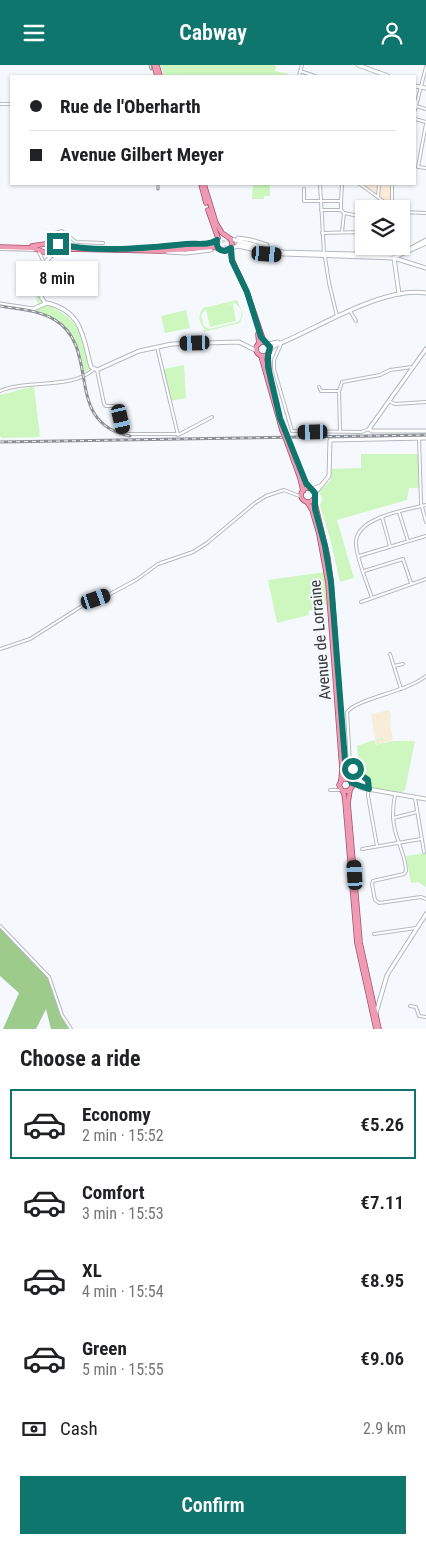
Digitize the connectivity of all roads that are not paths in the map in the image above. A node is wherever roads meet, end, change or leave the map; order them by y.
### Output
1 (302, 65) edge
2 (358, 65) edge
3 (426, 67) edge
4 (300, 71) junction
5 (299, 75) edge
6 (312, 75) edge
7 (385, 75) edge
8 (416, 85) edge
9 (421, 87) junction
10 (426, 88) edge
11 (416, 106) edge
12 (426, 109) edge
13 (426, 123) edge
14 (426, 168) edge
15 (202, 185) edge
16 (202, 185) edge
17 (320, 185) edge
18 (342, 185) edge
19 (379, 185) edge
20 (392, 185) edge
21 (364, 186) edge
22 (304, 189) dead end
23 (378, 197) junction
24 (382, 200) edge
25 (392, 200) edge
26 (340, 201) junction
27 (320, 202) junction
28 (321, 210) junction
29 (341, 210) junction
30 (410, 212) edge
31 (344, 213) junction
32 (426, 213) edge
33 (355, 215) edge
34 (342, 232) junction
35 (322, 233) junction
36 (355, 233) edge
37 (225, 235) junction
38 (238, 238) tunnel mouth
39 (217, 239) junction
40 (232, 239) junction
41 (52, 241) junction
42 (426, 242) edge
43 (104, 243) dead end
44 (45, 244) junction
45 (58, 244) junction
46 (238, 244) tunnel mouth
47 (205, 246) tunnel mouth
48 (0, 247) edge
49 (218, 247) junction
50 (231, 248) junction
51 (154, 249) junction
52 (271, 249) junction
53 (210, 250) tunnel mouth
54 (58, 251) junction
55 (161, 251) junction
56 (222, 251) junction
57 (410, 251) edge
58 (48, 253) junction
59 (284, 254) junction
60 (324, 254) junction
61 (402, 255) joint
62 (394, 256) junction
63 (402, 260) junction
64 (44, 263) junction
65 (426, 268) edge
66 (426, 293) edge
67 (399, 294) junction
68 (45, 303) junction
69 (0, 304) edge
70 (350, 311) junction
71 (337, 316) junction
72 (356, 321) dead end
73 (283, 342) junction
74 (266, 343) junction
75 (258, 345) junction
76 (276, 345) junction
77 (157, 347) junction
78 (250, 347) junction
79 (280, 347) junction
80 (270, 349) junction
81 (426, 349) edge
82 (257, 351) junction
83 (268, 355) junction
84 (261, 356) junction
85 (412, 367) junction
86 (95, 369) junction
87 (319, 387) dead end
88 (0, 391) edge
89 (339, 391) junction
90 (389, 401) junction
91 (426, 402) edge
92 (212, 417) dead end
93 (283, 429) junction
94 (369, 429) junction
95 (124, 431) dead end
96 (340, 431) junction
97 (426, 431) edge
98 (126, 434) dead end
99 (178, 435) junction
100 (419, 438) junction
101 (426, 438) edge
102 (289, 445) junction
103 (320, 486) junction
104 (310, 488) junction
105 (302, 493) junction
106 (315, 493) junction
107 (314, 499) junction
108 (307, 501) junction
109 (426, 505) edge
110 (421, 506) junction
111 (399, 512) junction
112 (382, 517) junction
113 (426, 522) edge
114 (426, 536) edge
115 (408, 541) junction
116 (390, 546) junction
117 (359, 556) junction
118 (364, 571) junction
119 (426, 579) edge
120 (411, 583) junction
121 (372, 598) junction
122 (361, 602) dead end
123 (0, 649) edge
124 (390, 654) dead end
125 (403, 664) dead end
126 (394, 667) junction
127 (426, 675) edge
128 (401, 689) junction
129 (348, 779) junction
130 (341, 780) junction
131 (352, 783) junction
132 (362, 788) junction
133 (330, 789) dead end
134 (340, 789) junction
135 (350, 789) junction
136 (369, 789) junction
137 (395, 794) junction
138 (415, 798) junction
139 (426, 799) edge
140 (417, 812) junction
141 (393, 818) junction
142 (421, 839) junction
143 (398, 843) junction
144 (377, 846) junction
145 (362, 849) dead end
146 (424, 852) dead end
147 (426, 899) edge
148 (426, 914) edge
149 (0, 926) edge
150 (416, 928) junction
151 (374, 934) dead end
152 (410, 1007) dead end
153 (375, 1016) junction
154 (426, 1017) edge
155 (71, 1029) edge
156 (378, 1029) edge

1 - 4 street
2 - 7 street
3 - 9 street
4 - 5 street
4 - 6 street
8 - 9 street
9 - 10 street
9 - 11 street
11 - 12 street
13 - 14 street
15 - 37 main road
16 - 39 main road
17 - 27 street
18 - 26 street
19 - 23 street
20 - 25 street
21 - 23 street
22 - 27 street
23 - 24 street
26 - 27 street
26 - 29 street
27 - 28 street
28 - 29 street
28 - 35 street
29 - 31 street
30 - 32 street
31 - 33 street
31 - 34 street
34 - 35 street
34 - 36 street
35 - 60 street
37 - 39 main road
37 - 40 main road
38 - 52 street
39 - 49 main road
39 - 51 main road
40 - 50 main road
40 - 52 street
41 - 43 street
41 - 44 main road
41 - 45 main road
42 - 57 street
42 - 62 street
44 - 48 main road
44 - 58 main road
45 - 51 main road
45 - 54 main road
46 - 59 street
47 - 51 street
48 - 58 main road
48 - 64 street
49 - 55 main road
49 - 56 main road
50 - 56 main road
50 - 59 street
50 - 74 main road
52 - 60 street
53 - 55 street
54 - 55 main road
54 - 58 main road
56 - 75 main road
58 - 64 street
59 - 60 street
60 - 62 street
60 - 71 street
61 - 62 street
61 - 63 street
62 - 63 street
62 - 67 street
63 - 65 street
64 - 68 street
66 - 67 street
67 - 70 street
68 - 69 street
68 - 86 street
70 - 71 street
70 - 72 street
71 - 73 street
73 - 74 street
73 - 76 street
73 - 79 street
74 - 75 main road
74 - 80 main road
75 - 78 street
75 - 82 main road
76 - 79 street
76 - 80 street
77 - 78 street
77 - 86 street
77 - 99 street
78 - 82 street
79 - 96 street
80 - 83 main road
81 - 85 street
82 - 84 main road
83 - 84 main road
83 - 93 main road
84 - 93 main road
85 - 89 street
85 - 90 street
86 - 88 street
86 - 95 street
87 - 89 street
89 - 96 street
90 - 91 street
90 - 94 street
92 - 99 street
93 - 102 main road, bridge
94 - 96 street
94 - 97 street
98 - 99 street
100 - 101 street
100 - 103 street
100 - 110 street
102 - 104 main road
102 - 105 main road
103 - 104 street
103 - 106 street
104 - 105 main road
104 - 106 main road
105 - 108 main road
105 - 123 street
106 - 107 main road
107 - 108 main road
107 - 129 main road, Avenue de Lorraine
108 - 130 main road, Avenue de Lorraine
109 - 110 street
110 - 111 street
110 - 113 street
111 - 112 street
111 - 115 street
112 - 116 street
112 - 117 street
114 - 115 street
115 - 116 street
116 - 117 street
117 - 118 street
118 - 120 street
118 - 121 street
119 - 120 street
120 - 121 street
121 - 122 street
124 - 126 street
125 - 126 street
126 - 128 street
127 - 128 street
128 - 136 street
129 - 130 main road
129 - 131 main road
130 - 134 main road, Avenue de Lorraine
131 - 132 street
131 - 135 main road, Avenue de Lorraine
132 - 135 street
132 - 136 street
133 - 134 street
134 - 135 main road
134 - 156 main road, Avenue de Lorraine
135 - 153 main road, Avenue de Lorraine
136 - 137 street
136 - 144 street
137 - 138 street
137 - 141 street
138 - 139 street
138 - 140 street
140 - 141 street
140 - 142 street
141 - 143 street
142 - 143 street
142 - 146 street
143 - 144 street
143 - 147 street
144 - 145 street
148 - 150 street
149 - 155 street
150 - 151 street
150 - 153 street
152 - 154 street
153 - 156 main road, Avenue de Lorraine

